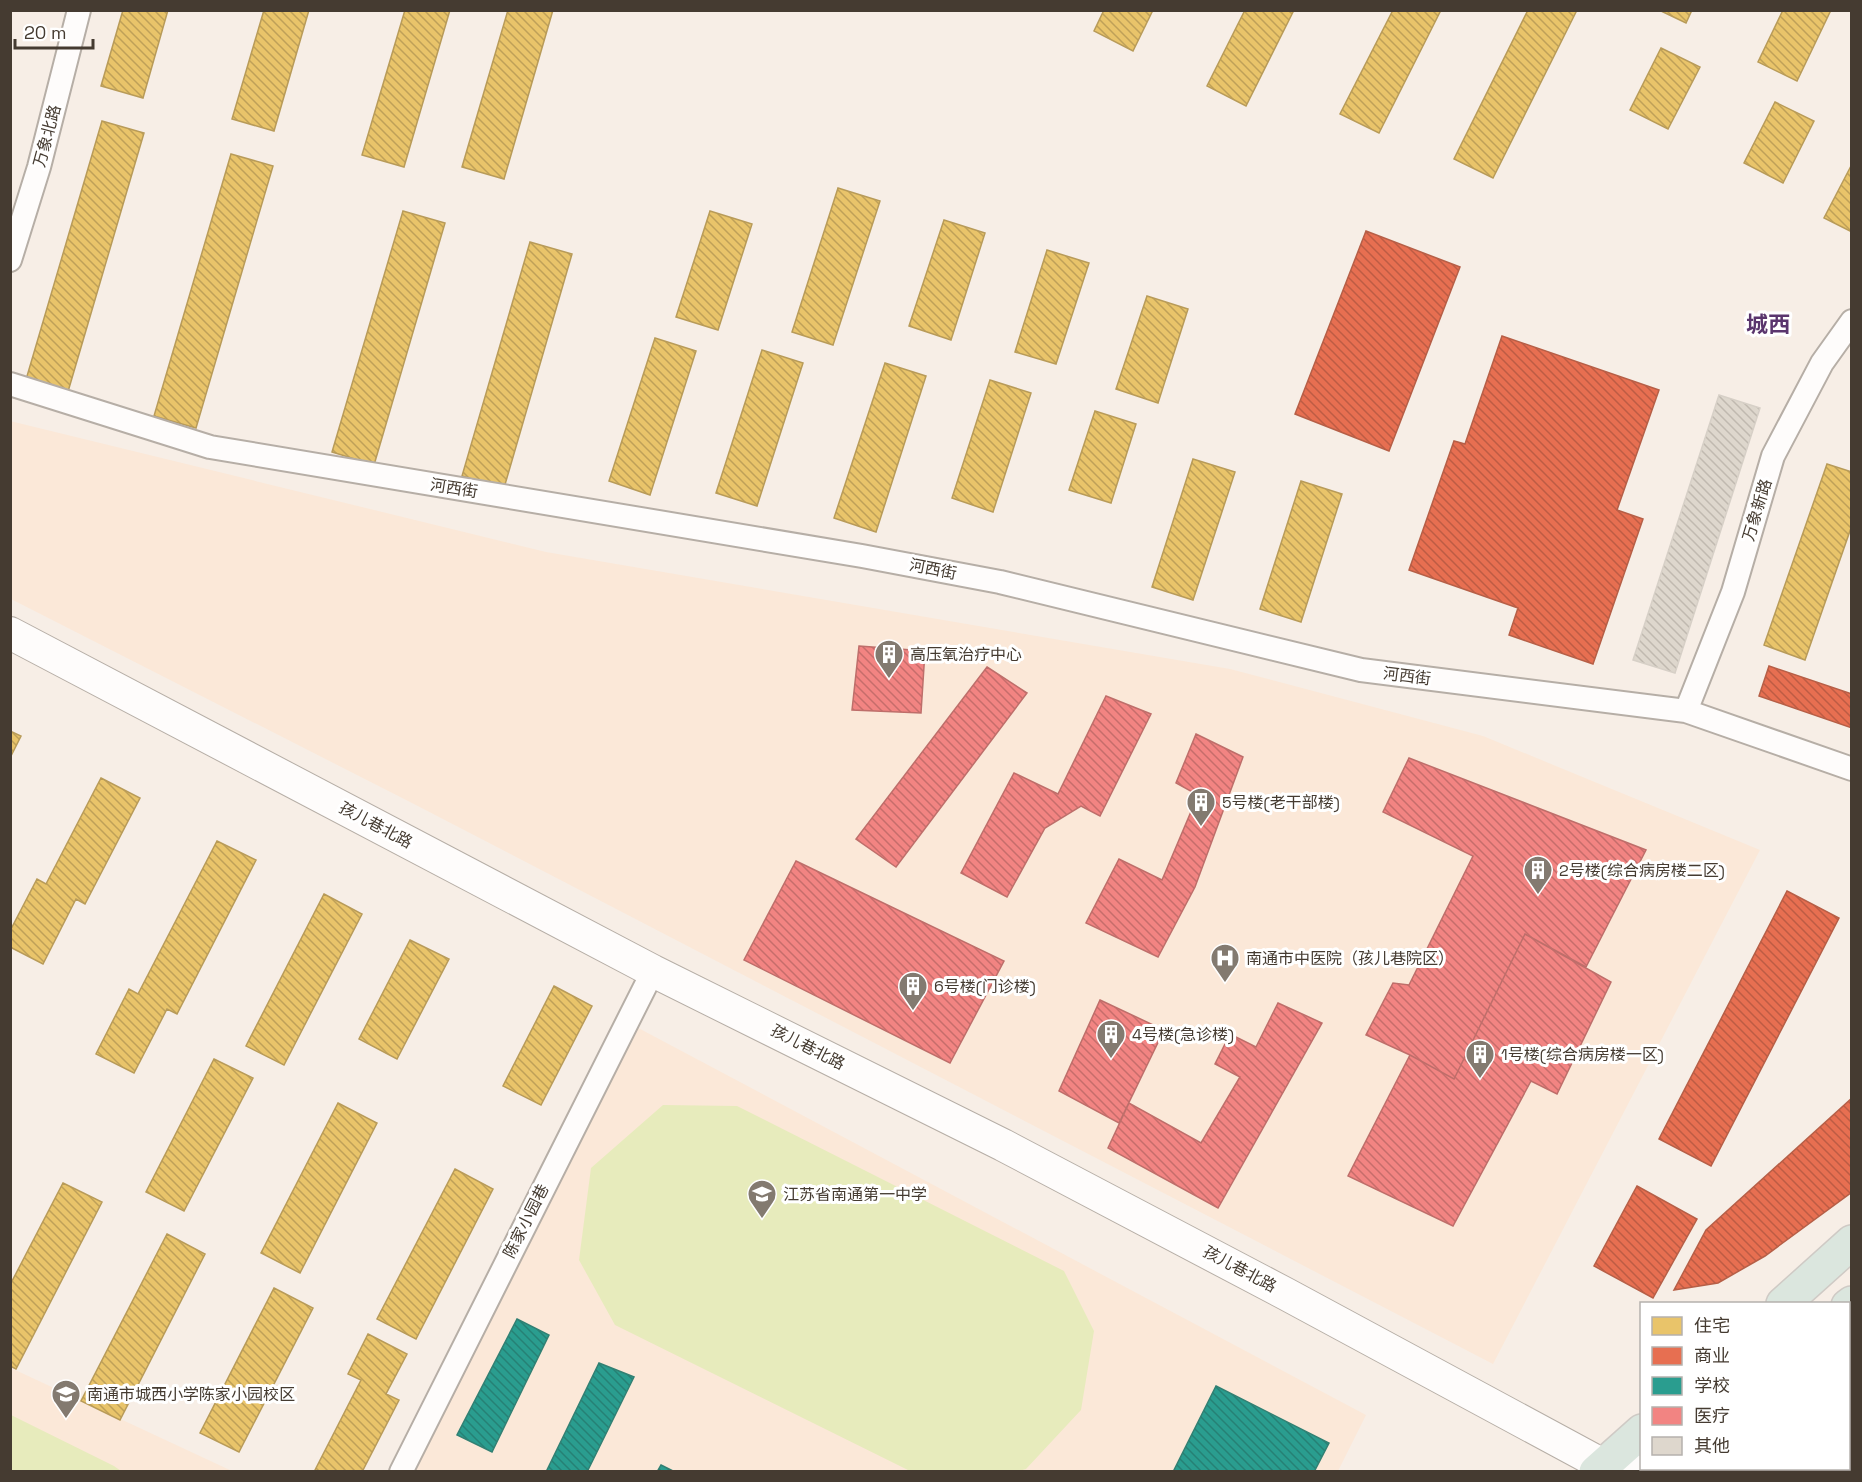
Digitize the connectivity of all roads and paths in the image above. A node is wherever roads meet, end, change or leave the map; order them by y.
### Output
1 (80, 10) edge
2 (10, 260) edge
3 (1851, 321) edge
4 (10, 384) edge
5 (10, 633) edge
6 (1686, 711) junction
7 (1851, 769) edge
8 (653, 971) junction
9 (1851, 1242) edge
10 (1785, 1302) edge
11 (1640, 1432) edge
12 (1603, 1469) edge
13 (400, 1472) edge
14 (1641, 1472) edge

1 - 2 street, 万象北路
3 - 6 street, 万象新路
4 - 6 street, 河西街
5 - 8 main road, 孩儿巷北路
6 - 7 street, 河西街
8 - 12 main road, 孩儿巷北路
8 - 13 street, 陈家小园巷
9 - 10 main road
11 - 12 main road
12 - 14 main road, 孩儿巷北路

